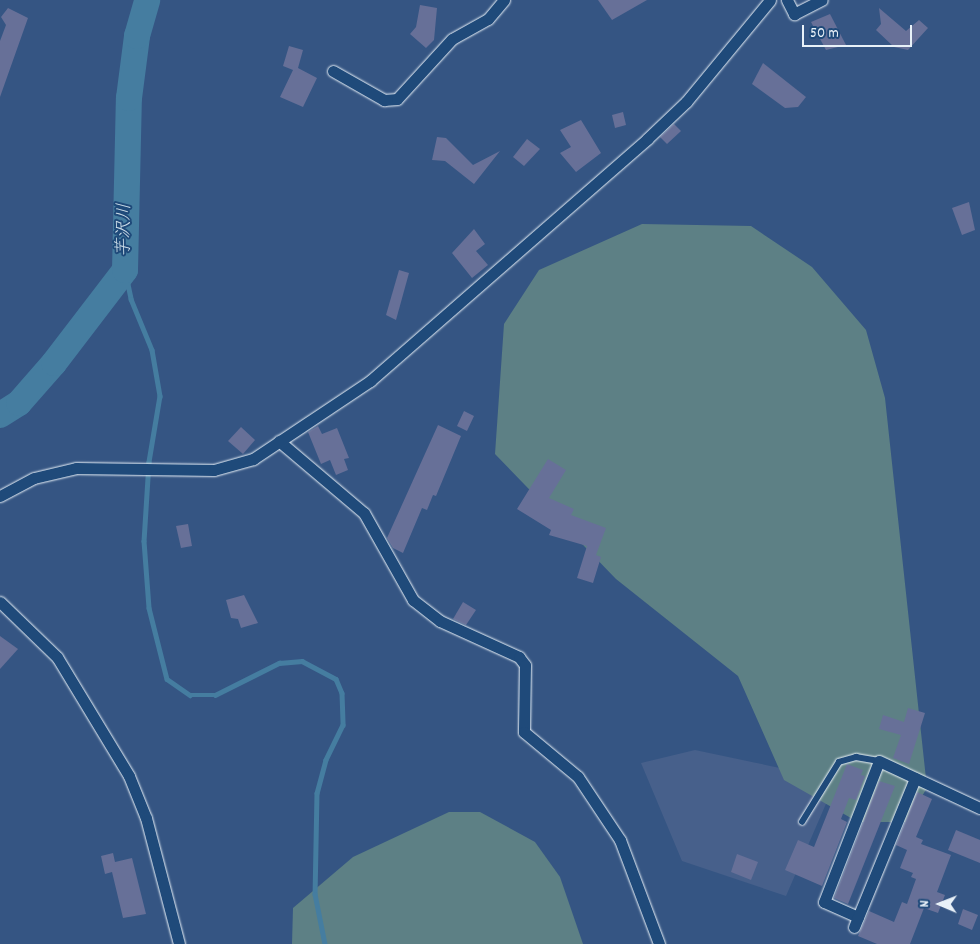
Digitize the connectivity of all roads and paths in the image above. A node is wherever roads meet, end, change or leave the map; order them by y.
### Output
1 (504, 0) edge
2 (770, 0) edge
3 (787, 0) edge
4 (822, 0) edge
5 (333, 71) dead end
6 (279, 441) junction
7 (0, 496) edge
8 (0, 602) edge
9 (879, 761) junction
10 (915, 778) junction
11 (980, 808) edge
12 (802, 822) dead end
13 (179, 944) edge
14 (658, 944) edge

1 - 5 street
2 - 6 street
3 - 4 street
6 - 7 street
6 - 14 street
8 - 13 street
9 - 10 street
9 - 10 street
9 - 12 lane
10 - 11 street

